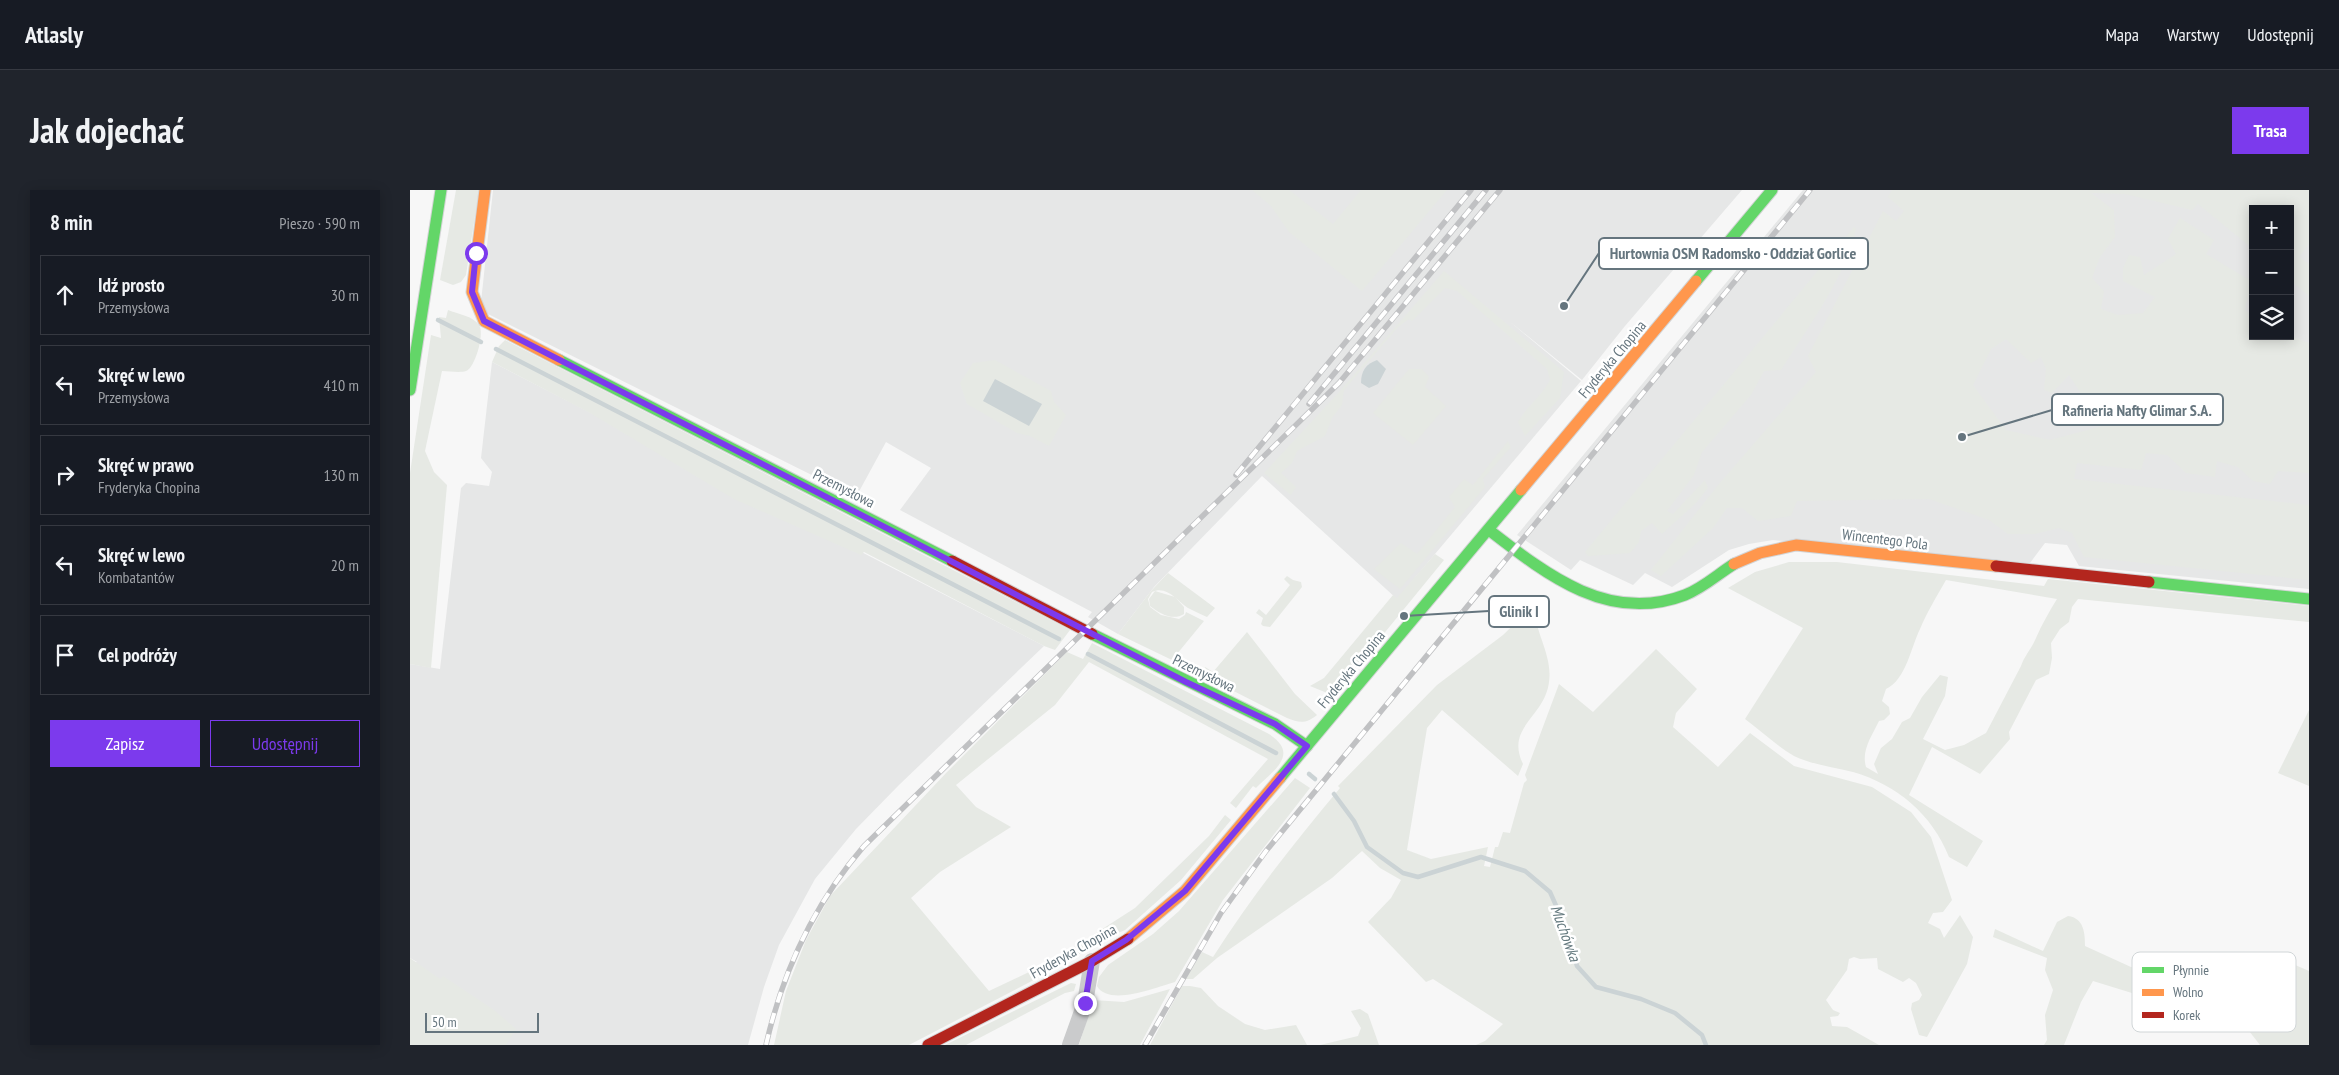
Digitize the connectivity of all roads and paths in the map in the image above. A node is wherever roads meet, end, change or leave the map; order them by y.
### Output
1 (441, 190) edge
2 (485, 190) edge
3 (1772, 190) edge
4 (410, 390) edge
5 (1489, 530) junction
6 (2309, 599) edge
7 (1307, 746) junction
8 (1092, 961) junction
9 (928, 1045) edge
10 (1070, 1045) edge

1 - 4 street
2 - 7 street, Przemysłowa
3 - 5 street, Fryderyka Chopina
5 - 6 street, Wincentego Pola
5 - 7 street, Fryderyka Chopina
7 - 8 street, Fryderyka Chopina
8 - 9 street, Fryderyka Chopina
8 - 10 street

